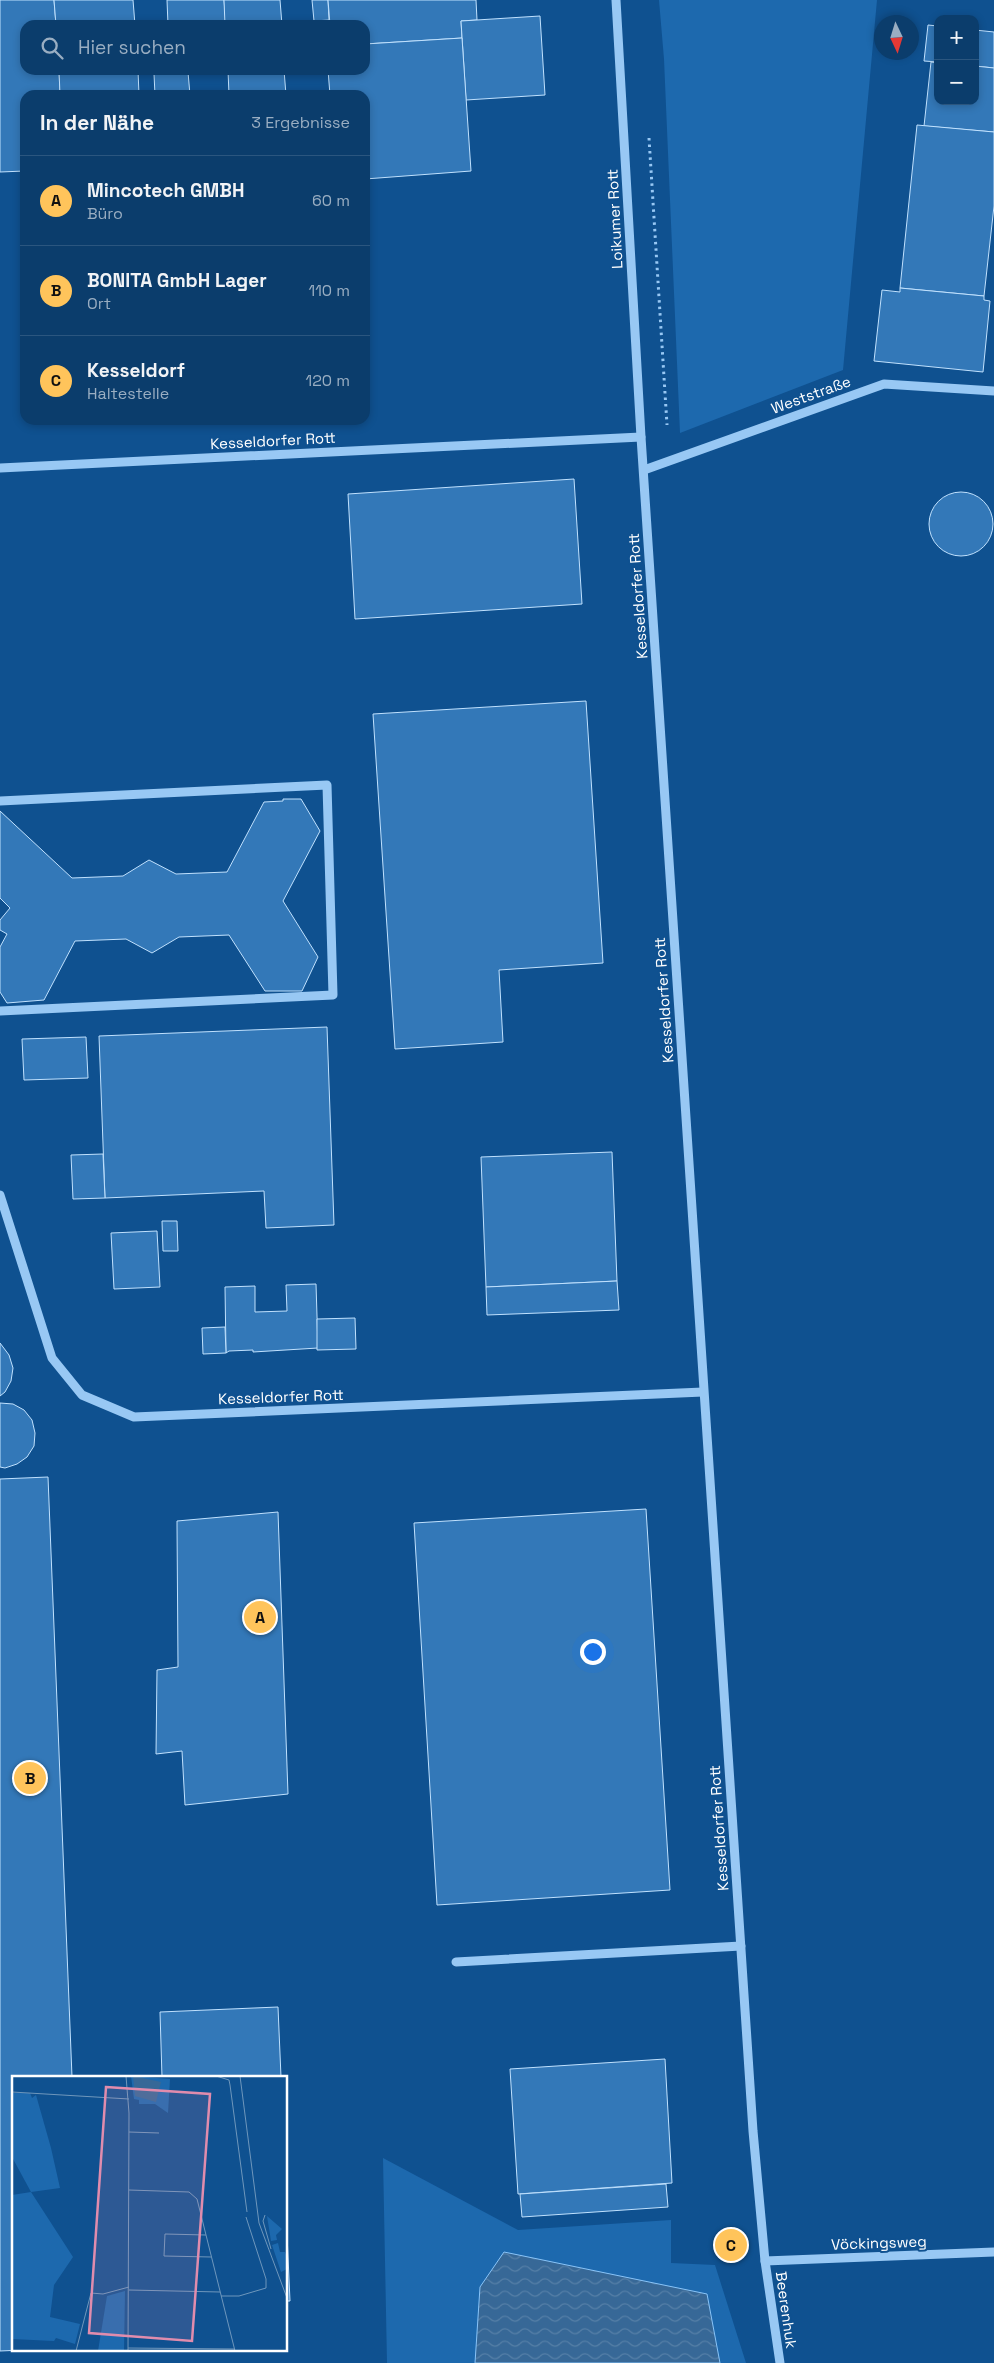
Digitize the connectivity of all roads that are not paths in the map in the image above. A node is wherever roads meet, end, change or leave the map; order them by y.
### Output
1 (616, 0) edge
2 (994, 391) edge
3 (641, 437) junction
4 (0, 468) edge
5 (644, 470) junction
6 (0, 801) edge
7 (0, 1011) edge
8 (0, 1196) edge
9 (703, 1392) junction
10 (741, 1946) junction
11 (456, 1962) dead end
12 (994, 2252) edge
13 (765, 2261) junction
14 (780, 2363) edge

1 - 3 street, Loikumer Rott
2 - 5 street, Weststraße
3 - 4 street, Kesseldorfer Rott
3 - 5 street, Kesseldorfer Rott
5 - 9 street, Kesseldorfer Rott
6 - 7 street
8 - 9 street, Kesseldorfer Rott
9 - 10 street, Kesseldorfer Rott
10 - 11 street
10 - 13 street, Kesseldorfer Rott
12 - 13 street, Vöckingsweg
13 - 14 street, Beerenhuk

